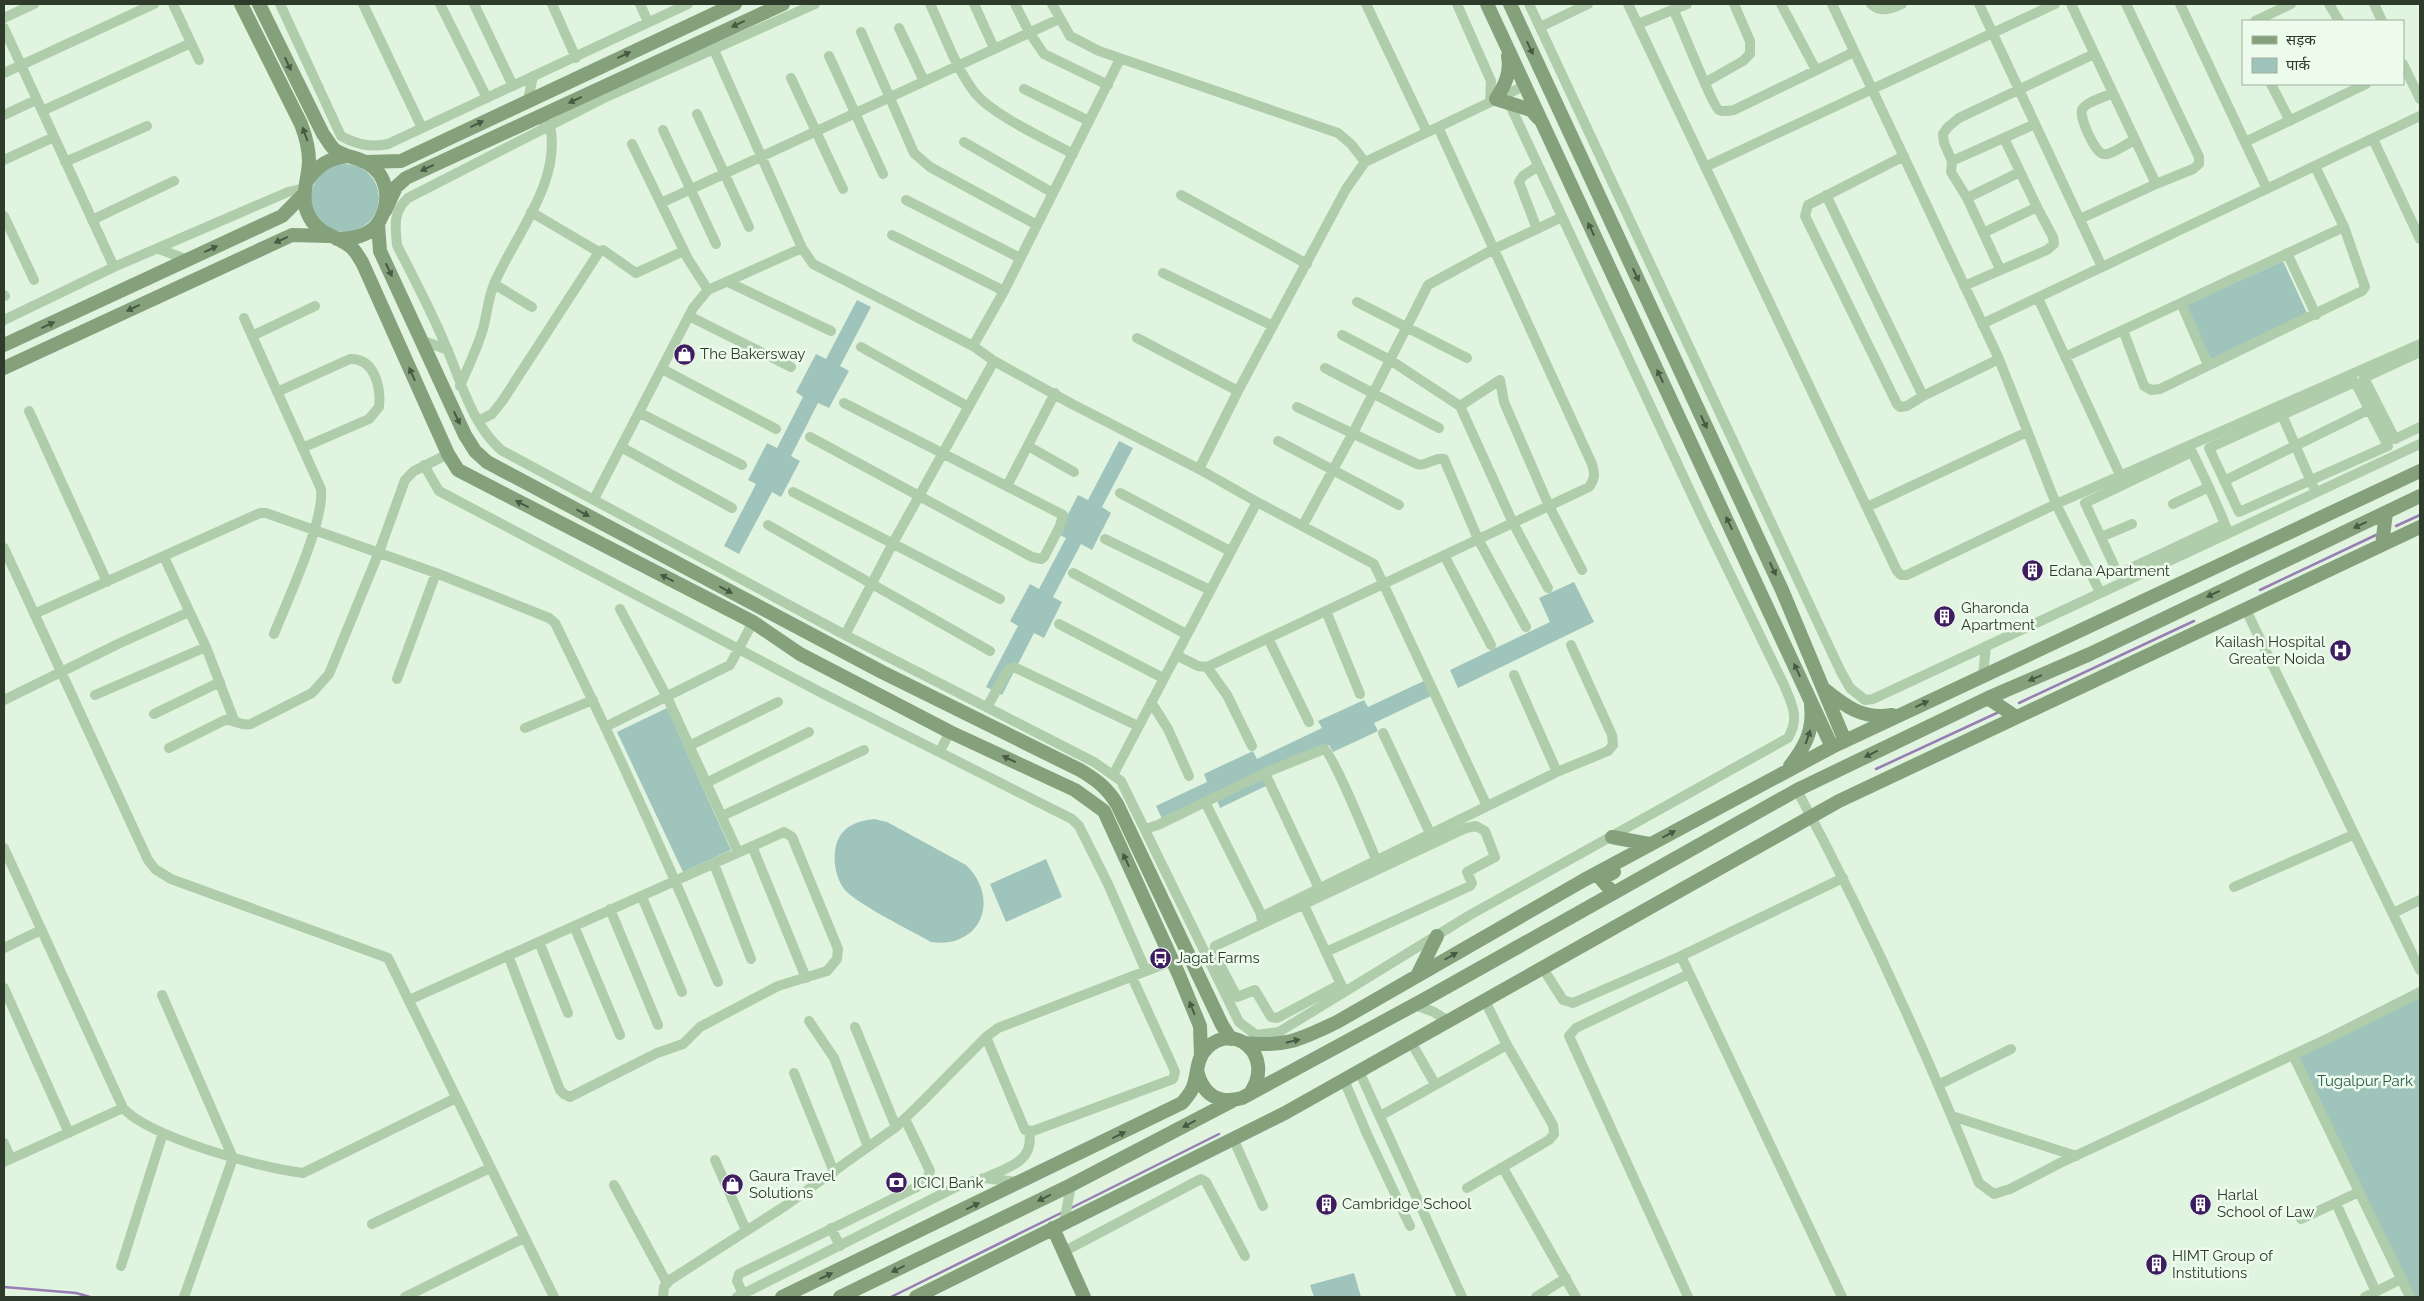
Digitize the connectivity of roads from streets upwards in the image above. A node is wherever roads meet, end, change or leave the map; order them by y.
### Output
1 (34, 4) edge
2 (154, 4) edge
3 (172, 4) edge
4 (241, 4) edge
5 (260, 4) edge
6 (280, 4) edge
7 (363, 4) edge
8 (440, 4) edge
9 (474, 4) edge
10 (552, 4) edge
11 (640, 4) edge
12 (688, 4) edge
13 (735, 4) edge
14 (783, 4) edge
15 (815, 4) edge
16 (930, 4) edge
17 (974, 4) edge
18 (1015, 4) edge
19 (1052, 4) edge
20 (1366, 4) edge
21 (1457, 4) edge
22 (1487, 4) edge
23 (1510, 4) edge
24 (1529, 4) edge
25 (1588, 4) edge
26 (1628, 4) edge
27 (1687, 4) edge
28 (1734, 4) edge
29 (1781, 4) edge
30 (1832, 4) edge
31 (1871, 4) edge
32 (1902, 4) edge
33 (1979, 4) edge
34 (2055, 4) edge
35 (2071, 4) edge
36 (2126, 4) edge
37 (2180, 4) edge
38 (2291, 4) edge
39 (2329, 4) edge
40 (2374, 4) edge
41 (1674, 11) junction
42 (4, 18) edge
43 (1059, 19) junction
44 (2257, 20) edge
45 (2338, 20) edge
46 (2382, 20) edge
47 (648, 22) junction
48 (1638, 24) junction
49 (1540, 27) junction
50 (4, 28) edge
51 (899, 28) dead end
52 (292, 30) junction
53 (861, 32) dead end
54 (1028, 32) junction
55 (1992, 33) junction
56 (276, 38) junction
57 (191, 43) junction
58 (994, 48) junction
59 (1507, 48) junction
60 (714, 50) junction
61 (1854, 52) junction
62 (2094, 54) junction
63 (829, 56) dead end
64 (576, 58) junction
65 (1120, 58) junction
66 (199, 60) dead end
67 (959, 64) junction
68 (21, 65) junction
69 (2404, 68) edge
70 (1816, 70) junction
71 (4, 73) edge
72 (533, 76) junction
73 (791, 78) dead end
74 (924, 81) junction
75 (1706, 82) junction
76 (2272, 85) edge
77 (2364, 85) edge
78 (513, 86) junction
79 (1108, 86) junction
80 (1524, 86) junction
81 (1024, 89) dead end
82 (1872, 89) junction
83 (2019, 89) junction
84 (2113, 93) junction
85 (889, 97) junction
86 (487, 98) junction
87 (2420, 99) edge
88 (36, 100) junction
89 (528, 100) junction
90 (1498, 101) junction
91 (42, 112) junction
92 (855, 113) junction
93 (4, 114) edge
94 (697, 114) dead end
95 (2420, 116) edge
96 (531, 120) junction
97 (1540, 120) junction
98 (1090, 121) junction
99 (2290, 121) junction
100 (2035, 124) junction
101 (550, 125) junction
102 (147, 126) dead end
103 (1438, 127) junction
104 (422, 128) junction
105 (663, 130) dead end
106 (816, 132) junction
107 (1427, 132) junction
108 (54, 137) junction
109 (2004, 138) junction
110 (2374, 139) junction
111 (2135, 140) junction
112 (964, 142) dead end
113 (2245, 142) junction
114 (632, 144) dead end
115 (1073, 154) junction
116 (762, 155) junction
117 (348, 156) junction
118 (1904, 156) junction
119 (4, 160) edge
120 (1952, 161) junction
121 (65, 162) junction
122 (366, 162) junction
123 (1365, 162) junction
124 (1538, 166) junction
125 (2315, 166) junction
126 (1705, 167) junction
127 (2020, 172) junction
128 (883, 174) dead end
129 (724, 175) junction
130 (174, 181) dead end
131 (2156, 184) junction
132 (305, 188) junction
133 (843, 189) dead end
134 (2267, 189) junction
135 (690, 190) junction
136 (1053, 193) junction
137 (1181, 195) dead end
138 (1826, 195) junction
139 (1967, 198) junction
140 (906, 200) dead end
141 (661, 203) junction
142 (2037, 207) junction
143 (385, 211) junction
144 (531, 212) junction
145 (4, 216) edge
146 (1562, 217) junction
147 (2080, 219) junction
148 (92, 220) junction
149 (378, 224) junction
150 (1037, 225) junction
151 (2344, 227) junction
152 (749, 228) dead end
153 (1537, 229) junction
154 (1984, 233) junction
155 (892, 235) dead end
156 (333, 238) junction
157 (2420, 239) edge
158 (716, 244) dead end
159 (802, 248) junction
160 (159, 249) junction
161 (1494, 249) junction
162 (684, 251) junction
163 (599, 252) junction
164 (2287, 253) junction
165 (1020, 258) junction
166 (188, 260) junction
167 (1307, 264) junction
168 (114, 267) junction
169 (2102, 267) junction
170 (2000, 269) junction
171 (1163, 273) dead end
172 (34, 280) dead end
173 (728, 282) junction
174 (494, 284) junction
175 (1964, 286) junction
176 (708, 290) junction
177 (1004, 291) junction
178 (2038, 298) junction
179 (1357, 302) dead end
180 (2181, 303) junction
181 (316, 306) dead end
182 (532, 307) dead end
183 (2316, 315) junction
184 (689, 316) junction
185 (244, 318) dead end
186 (4, 320) edge
187 (1982, 324) junction
188 (1273, 326) junction
189 (1407, 327) junction
190 (2124, 330) junction
191 (831, 331) dead end
192 (1342, 335) dead end
193 (252, 336) junction
194 (1137, 338) dead end
195 (421, 340) junction
196 (2420, 344) edge
197 (4, 345) edge
198 (973, 346) junction
199 (861, 347) dead end
200 (448, 350) junction
201 (2420, 352) edge
202 (2065, 357) junction
203 (1468, 358) dead end
204 (1999, 359) junction
205 (1390, 360) junction
206 (994, 361) junction
207 (2208, 366) junction
208 (791, 367) dead end
209 (4, 368) edge
210 (1325, 368) dead end
211 (662, 369) junction
212 (460, 386) junction
213 (1238, 391) junction
214 (277, 392) junction
215 (1055, 393) junction
216 (1374, 393) junction
217 (1923, 396) junction
218 (844, 403) dead end
219 (967, 406) junction
220 (1460, 406) junction
221 (1297, 407) dead end
222 (2370, 409) junction
223 (29, 410) dead end
224 (2280, 411) junction
225 (640, 413) junction
226 (478, 420) junction
227 (2420, 427) edge
228 (1439, 428) dead end
229 (776, 429) dead end
230 (2027, 432) junction
231 (1353, 433) junction
232 (810, 436) dead end
233 (1278, 441) dead end
234 (2420, 444) edge
235 (1028, 446) junction
236 (2295, 446) junction
237 (621, 447) junction
238 (302, 448) junction
239 (943, 452) junction
240 (448, 454) junction
241 (424, 465) junction
242 (742, 465) dead end
243 (1333, 469) junction
244 (1199, 470) junction
245 (2420, 471) edge
246 (1074, 472) dead end
247 (2121, 477) junction
248 (2311, 480) junction
249 (2224, 481) junction
250 (1007, 486) junction
251 (2209, 487) junction
252 (793, 492) dead end
253 (2316, 492) junction
254 (1120, 493) dead end
255 (919, 496) junction
256 (2420, 496) edge
257 (594, 499) junction
258 (1257, 502) junction
259 (2056, 504) junction
260 (2173, 504) dead end
261 (1399, 505) dead end
262 (1550, 506) junction
263 (1867, 507) junction
264 (732, 508) dead end
265 (2386, 513) junction
266 (1512, 523) junction
267 (2132, 524) dead end
268 (768, 525) dead end
269 (1303, 525) junction
270 (2420, 527) edge
271 (2227, 528) junction
272 (314, 531) junction
273 (2101, 537) junction
274 (1105, 539) dead end
275 (1478, 539) junction
276 (893, 543) junction
277 (2382, 545) junction
278 (4, 548) edge
279 (1230, 551) junction
280 (379, 552) junction
281 (1444, 555) junction
282 (164, 557) junction
283 (1582, 570) dead end
284 (436, 573) junction
285 (1073, 573) dead end
286 (1794, 573) junction
287 (2119, 578) junction
288 (107, 582) junction
289 (1384, 583) junction
290 (872, 585) junction
291 (1548, 588) dead end
292 (1210, 590) junction
293 (1782, 590) junction
294 (2100, 592) junction
295 (1000, 599) dead end
296 (620, 609) dead end
297 (2246, 610) junction
298 (1326, 611) junction
299 (189, 612) junction
300 (34, 614) junction
301 (753, 622) junction
302 (1059, 624) dead end
303 (1526, 627) dead end
304 (274, 634) dead end
305 (1186, 634) junction
306 (2073, 634) junction
307 (845, 635) junction
308 (1268, 638) junction
309 (1491, 645) dead end
310 (1572, 646) dead end
311 (1986, 646) junction
312 (206, 648) junction
313 (740, 649) junction
314 (990, 651) dead end
315 (1176, 655) junction
316 (2068, 664) junction
317 (1206, 667) junction
318 (62, 673) junction
319 (1514, 675) dead end
320 (1983, 675) junction
321 (1163, 678) junction
322 (397, 679) dead end
323 (220, 682) junction
324 (1822, 687) junction
325 (1360, 694) dead end
326 (95, 695) dead end
327 (666, 697) junction
328 (1810, 698) junction
329 (1988, 698) junction
330 (4, 700) edge
331 (592, 700) junction
332 (778, 702) dead end
333 (1151, 702) junction
334 (987, 707) junction
335 (1904, 713) junction
336 (154, 714) dead end
337 (2016, 717) junction
338 (234, 720) junction
339 (1309, 722) dead end
340 (1138, 726) junction
341 (605, 727) junction
342 (526, 728) dead end
343 (809, 732) dead end
344 (950, 732) junction
345 (1383, 733) dead end
346 (1845, 741) junction
347 (689, 746) junction
348 (1252, 746) dead end
349 (1832, 747) junction
350 (169, 748) dead end
351 (864, 750) dead end
352 (940, 752) junction
353 (1787, 771) junction
354 (1557, 772) junction
355 (1265, 774) junction
356 (1113, 775) junction
357 (1189, 776) dead end
358 (706, 783) junction
359 (1797, 790) junction
360 (1205, 802) junction
361 (1487, 806) junction
362 (722, 816) junction
363 (1811, 816) junction
364 (1146, 829) junction
365 (1430, 833) junction
366 (2353, 835) junction
367 (1612, 837) junction
368 (1649, 844) junction
369 (752, 846) junction
370 (738, 852) junction
371 (5, 854) edge
372 (1376, 859) junction
373 (714, 864) junction
374 (1612, 864) junction
375 (1843, 878) junction
376 (676, 880) junction
377 (2234, 886) dead end
378 (1319, 888) junction
379 (1613, 893) junction
380 (642, 897) junction
381 (2420, 900) edge
382 (1304, 905) junction
383 (610, 909) junction
384 (2393, 913) junction
385 (1262, 916) junction
386 (1181, 919) junction
387 (574, 926) junction
388 (41, 930) junction
389 (1436, 936) junction
390 (539, 942) junction
391 (1201, 946) junction
392 (4, 948) edge
393 (1326, 952) junction
394 (508, 956) junction
395 (1681, 956) junction
396 (751, 959) dead end
397 (1172, 961) junction
398 (1542, 967) junction
399 (2420, 970) edge
400 (1146, 971) junction
401 (1689, 974) junction
402 (1417, 976) junction
403 (1132, 977) junction
404 (806, 978) junction
405 (718, 982) dead end
406 (4, 988) edge
407 (1342, 988) junction
408 (682, 992) dead end
409 (2420, 992) edge
410 (162, 995) dead end
411 (409, 1000) junction
412 (1485, 1001) junction
413 (1415, 1004) junction
414 (568, 1013) dead end
415 (809, 1021) dead end
416 (1448, 1021) junction
417 (658, 1025) dead end
418 (855, 1027) dead end
419 (620, 1035) dead end
420 (986, 1037) junction
421 (1238, 1041) junction
422 (1411, 1042) junction
423 (1506, 1045) junction
424 (2011, 1049) dead end
425 (2293, 1055) junction
426 (1201, 1056) junction
427 (1197, 1070) junction
428 (1359, 1071) junction
429 (794, 1073) dead end
430 (1344, 1080) junction
431 (1435, 1084) junction
432 (1938, 1085) junction
433 (1251, 1092) junction
434 (456, 1098) junction
435 (1232, 1101) junction
436 (123, 1108) junction
437 (1380, 1116) junction
438 (1952, 1116) junction
439 (905, 1120) junction
440 (896, 1127) junction
441 (1029, 1131) junction
442 (69, 1133) junction
443 (163, 1133) junction
444 (1233, 1138) junction
445 (4, 1143) edge
446 (868, 1147) junction
447 (2076, 1156) junction
448 (233, 1158) junction
449 (715, 1160) dead end
450 (7, 1161) edge
451 (490, 1168) junction
452 (1503, 1168) junction
453 (834, 1172) junction
454 (984, 1178) junction
455 (1021, 1183) junction
456 (614, 1185) dead end
457 (921, 1185) junction
458 (1467, 1188) dead end
459 (1070, 1190) junction
460 (2358, 1192) junction
461 (927, 1200) junction
462 (2336, 1203) junction
463 (1263, 1206) dead end
464 (2301, 1219) dead end
465 (1061, 1222) junction
466 (372, 1224) dead end
467 (1410, 1226) dead end
468 (831, 1228) junction
469 (746, 1230) junction
470 (524, 1238) junction
471 (840, 1246) junction
472 (1063, 1252) junction
473 (1245, 1256) dead end
474 (121, 1266) dead end
475 (1566, 1278) junction
476 (2401, 1279) junction
477 (667, 1283) junction
478 (2376, 1292) junction
479 (740, 1296) edge
480 (184, 1297) edge
481 (405, 1297) edge
482 (554, 1297) edge
483 (663, 1297) edge
484 (782, 1297) edge
485 (840, 1297) edge
486 (916, 1297) edge
487 (1084, 1297) edge
488 (1462, 1297) edge
489 (1536, 1297) edge
490 (1576, 1297) edge
491 (1688, 1297) edge
492 (1842, 1297) edge
493 (2365, 1297) edge
494 (2410, 1297) edge

1 - 42 street
2 - 68 street
3 - 57 street
132 -> 4 street
5 - 56 street
6 - 52 street
7 - 104 street
8 - 86 street
9 - 78 street
10 - 64 street
11 - 47 street
12 - 47 street
89 -> 13 street
14 -> 96 street
15 - 60 street
16 - 67 street
17 - 58 street
18 - 54 street
19 - 43 street
20 - 107 street
21 - 90 street
22 - 59 street
23 -> 293 street
24 - 49 street
25 - 49 street
26 - 48 street
27 - 41 street
28 - 75 street
29 - 70 street
30 - 61 street
31 - 32 street
33 - 55 street
34 - 55 street
35 - 62 street
36 - 131 street
37 - 113 street
38 - 44 street
39 - 45 street
40 - 46 street
41 - 48 street
41 - 75 street
43 - 54 street
43 - 65 street
47 - 64 street
48 - 126 street
49 - 286 street
50 - 68 street
51 - 74 street
52 - 56 street
52 - 104 street
53 - 85 street
54 - 58 street
54 - 79 street
55 - 82 street
55 - 83 street
56 -> 117 street
57 - 66 street
57 - 91 street
58 - 67 street
59 - 80 street
59 - 90 street
60 - 101 street
60 - 116 street
61 - 70 street
61 - 82 street
62 - 83 street
62 - 84 street
63 - 92 street
64 - 72 street
65 - 79 street
65 - 123 street
67 - 74 street
67 - 115 street
68 - 71 street
68 - 88 street
69 - 87 street
70 - 75 street
72 - 78 street
72 - 89 street
73 - 106 street
74 - 85 street
76 - 99 street
77 - 99 street
78 - 86 street
79 - 98 street
80 - 90 street
80 - 97 street
81 - 98 street
82 - 118 street
82 - 126 street
83 - 100 street
83 - 120 street
84 - 111 street
84 - 111 street
85 - 92 street
85 - 150 street
86 - 104 street
88 - 91 street
88 - 93 street
122 -> 89 street
90 - 97 street
90 - 103 street
90 - 124 street
91 - 108 street
92 - 106 street
92 - 128 street
94 - 129 street
95 - 110 street
96 - 101 street
96 -> 143 street
328 -> 97 street
98 - 115 street
99 - 113 street
100 - 109 street
100 - 147 street
101 - 144 street
101 - 200 street
102 - 121 street
103 - 107 street
103 - 161 street
105 - 135 street
106 - 116 street
106 - 133 street
107 - 123 street
108 - 119 street
108 - 121 street
109 - 120 street
109 - 127 street
110 - 125 street
110 - 157 street
111 - 131 street
112 - 136 street
113 - 134 street
114 - 141 street
115 - 136 street
116 - 129 street
116 - 159 street
117 - 122 street
117 - 132 street
118 - 138 street
118 - 175 street
120 - 139 street
121 - 148 street
122 - 143 street
123 - 167 street
124 - 146 street
124 - 153 street
125 - 134 street
125 - 151 street
126 - 263 street
127 - 139 street
127 - 142 street
129 - 135 street
129 - 152 street
130 - 148 street
131 - 147 street
132 - 156 street
132 - 160 street
166 -> 132 street
134 - 169 street
135 - 141 street
135 - 158 street
136 - 150 street
137 - 167 street
138 - 217 street
138 - 217 street
139 - 154 street
140 - 165 street
141 - 162 street
142 - 154 street
142 - 170 street
143 - 149 street
144 - 163 street
144 - 174 street
145 - 172 street
146 - 153 street
146 - 367 street
147 - 169 street
148 - 168 street
149 - 156 street
149 -> 195 street
150 - 165 street
151 - 164 street
151 - 183 street
153 - 161 street
154 - 170 street
155 - 177 street
156 -> 209 street
240 -> 156 street
159 - 173 street
159 - 198 street
160 - 166 street
160 - 168 street
161 - 189 street
161 - 262 street
162 - 163 street
162 - 176 street
163 - 226 street
164 - 180 street
164 - 183 street
165 - 177 street
197 -> 166 street
167 - 188 street
168 - 186 street
169 - 178 street
170 - 175 street
171 - 188 street
173 - 176 street
173 - 191 street
174 - 182 street
174 - 212 street
175 - 187 street
176 - 184 street
177 - 198 street
178 - 187 street
178 - 202 street
179 - 189 street
180 - 190 street
180 - 207 street
181 - 193 street
183 - 207 street
184 - 208 street
184 - 211 street
185 - 193 street
187 - 204 street
188 - 213 street
189 - 203 street
189 - 205 street
190 - 202 street
190 - 207 street
192 - 205 street
193 - 214 street
194 - 213 street
195 - 200 street
195 -> 386 street
196 - 224 street
198 - 206 street
199 - 219 street
200 - 212 street
201 - 227 street
202 - 247 street
204 - 217 street
204 - 230 street
205 - 216 street
205 - 220 street
206 - 215 street
206 - 219 street
210 - 216 street
211 - 225 street
211 - 229 street
212 - 226 street
213 - 244 street
214 - 238 street
214 - 238 street
215 - 235 street
215 - 244 street
216 - 228 street
216 - 231 street
218 - 239 street
219 - 239 street
220 - 262 street
220 - 266 street
221 - 231 street
222 - 224 street
222 - 236 street
222 - 248 street
223 - 288 street
224 - 236 street
224 - 247 street
224 - 249 street
225 - 237 street
225 - 242 street
226 - 257 street
230 - 259 street
230 - 263 street
231 - 243 street
231 - 275 street
232 - 255 street
233 - 243 street
234 - 253 street
235 - 246 street
235 - 250 street
236 - 248 street
236 - 249 street
237 - 257 street
237 - 264 street
238 - 272 street
239 - 250 street
239 - 255 street
240 - 241 street
301 -> 240 street
241 - 280 street
241 - 313 street
243 - 261 street
243 - 269 street
244 - 258 street
245 - 306 street
247 - 259 street
248 - 249 street
248 - 253 street
250 - 255 street
251 - 260 street
251 - 271 street
251 - 273 street
252 - 276 street
253 - 271 street
254 - 279 street
255 - 276 street
256 - 265 street
257 - 307 street
258 - 269 street
258 - 279 street
259 - 263 street
259 - 294 street
262 - 266 street
262 - 283 street
265 - 277 street
265 -> 316 street
266 - 275 street
266 - 291 street
267 - 273 street
268 - 290 street
269 - 289 street
270 - 277 street
271 - 287 street
272 - 280 street
272 - 282 street
272 - 304 street
273 - 287 street
274 - 292 street
275 - 281 street
275 - 303 street
276 - 290 street
276 - 295 street
277 - 297 street
278 - 300 street
279 - 292 street
280 - 284 street
280 - 338 street
281 - 289 street
281 - 309 street
282 - 288 street
282 - 299 street
284 - 322 street
284 - 331 street
285 - 305 street
286 - 293 street
286 - 311 street
287 - 294 street
288 - 300 street
289 - 298 street
289 - 361 street
290 - 307 street
290 - 314 street
292 - 305 street
293 - 324 street
294 - 311 street
296 - 327 street
297 - 337 street
297 - 366 street
298 - 308 street
298 - 325 street
299 - 312 street
299 - 318 street
300 - 318 street
301 - 313 street
301 - 344 street
302 - 321 street
305 - 315 street
306 - 316 street
306 - 320 street
307 - 334 street
308 - 317 street
308 - 339 street
310 - 354 street
311 - 320 street
312 - 323 street
312 - 326 street
313 - 327 street
313 - 352 street
315 - 317 street
315 - 321 street
316 -> 329 street
317 - 348 street
318 - 330 street
318 - 411 street
319 - 354 street
335 -> 320 street
321 - 333 street
323 - 336 street
323 - 338 street
324 - 335 street
324 - 346 street
327 - 341 street
327 - 347 street
328 - 349 street
353 -> 328 street
329 - 337 street
329 -> 359 street
331 - 341 street
331 - 342 street
332 - 347 street
333 - 340 street
333 - 357 street
334 - 340 street
334 - 356 street
335 - 346 street
337 - 363 street
338 - 350 street
340 - 356 street
341 - 376 street
343 - 358 street
344 - 352 street
397 -> 344 street
345 - 365 street
346 - 349 street
347 - 358 street
349 - 353 street
351 - 362 street
352 - 400 street
368 -> 353 street
354 - 361 street
355 - 360 street
355 - 372 street
355 - 378 street
356 - 364 street
358 - 362 street
359 - 363 street
359 - 379 street
360 - 364 street
360 - 385 street
361 - 365 street
362 - 370 street
363 - 375 street
363 - 398 street
364 - 386 street
365 - 372 street
366 - 377 street
366 - 384 street
367 - 368 street
367 - 389 street
368 - 374 street
369 - 370 street
369 - 404 street
369 - 404 street
370 - 373 street
371 - 388 street
372 - 378 street
373 - 376 street
373 - 396 street
374 - 379 street
402 -> 374 street
375 - 395 street
375 - 432 street
376 - 380 street
376 - 405 street
378 - 385 street
379 - 413 street
380 - 383 street
380 - 408 street
381 - 384 street
382 - 393 street
382 - 393 street
382 - 407 street
383 - 387 street
383 - 417 street
384 - 399 street
385 - 391 street
386 - 391 street
386 - 421 street
387 - 390 street
387 - 419 street
388 - 392 street
388 - 436 street
389 - 402 street
389 - 407 street
390 - 394 street
390 - 414 street
391 - 407 street
393 - 407 street
394 - 404 street
394 - 411 street
395 - 398 street
395 - 401 street
397 - 400 street
426 -> 397 street
398 - 412 street
400 - 403 street
401 - 491 street
401 - 492 street
421 -> 402 street
403 - 420 street
403 - 441 street
406 - 442 street
409 - 425 street
410 - 448 street
411 - 434 street
412 - 416 street
412 - 423 street
413 - 416 street
413 - 433 street
415 - 446 street
416 - 422 street
418 - 440 street
420 - 439 street
420 - 441 street
421 - 426 street
421 - 433 street
422 - 428 street
422 - 431 street
423 - 431 street
423 - 452 street
424 - 432 street
425 - 447 street
425 - 460 street
426 - 427 street
427 - 435 street
455 -> 427 street
428 - 430 street
428 - 437 street
429 - 453 street
430 - 444 street
430 - 467 street
431 - 437 street
432 - 438 street
433 - 435 street
434 - 448 street
434 - 451 street
435 -> 459 street
436 - 442 street
436 - 443 street
437 - 488 street
438 - 447 street
438 - 447 street
439 - 440 street
439 - 457 street
440 - 446 street
441 - 454 street
442 - 450 street
443 - 448 street
443 - 474 street
444 - 463 street
444 - 465 street
445 - 450 street
446 - 453 street
448 - 480 street
449 - 469 street
451 - 466 street
451 - 470 street
452 - 458 street
452 - 475 street
453 - 469 street
454 - 455 street
454 - 461 street
484 -> 455 street
456 - 477 street
457 - 461 street
457 - 468 street
459 - 465 street
459 -> 485 street
460 - 462 street
460 - 476 street
461 - 471 street
462 - 464 street
462 - 478 street
465 - 472 street
465 - 486 street
468 - 471 street
468 - 479 street
469 - 477 street
470 - 481 street
470 - 482 street
471 - 479 street
472 - 473 street
472 - 487 street
475 - 489 street
475 - 490 street
476 - 478 street
476 - 494 street
477 - 483 street
478 - 493 street

